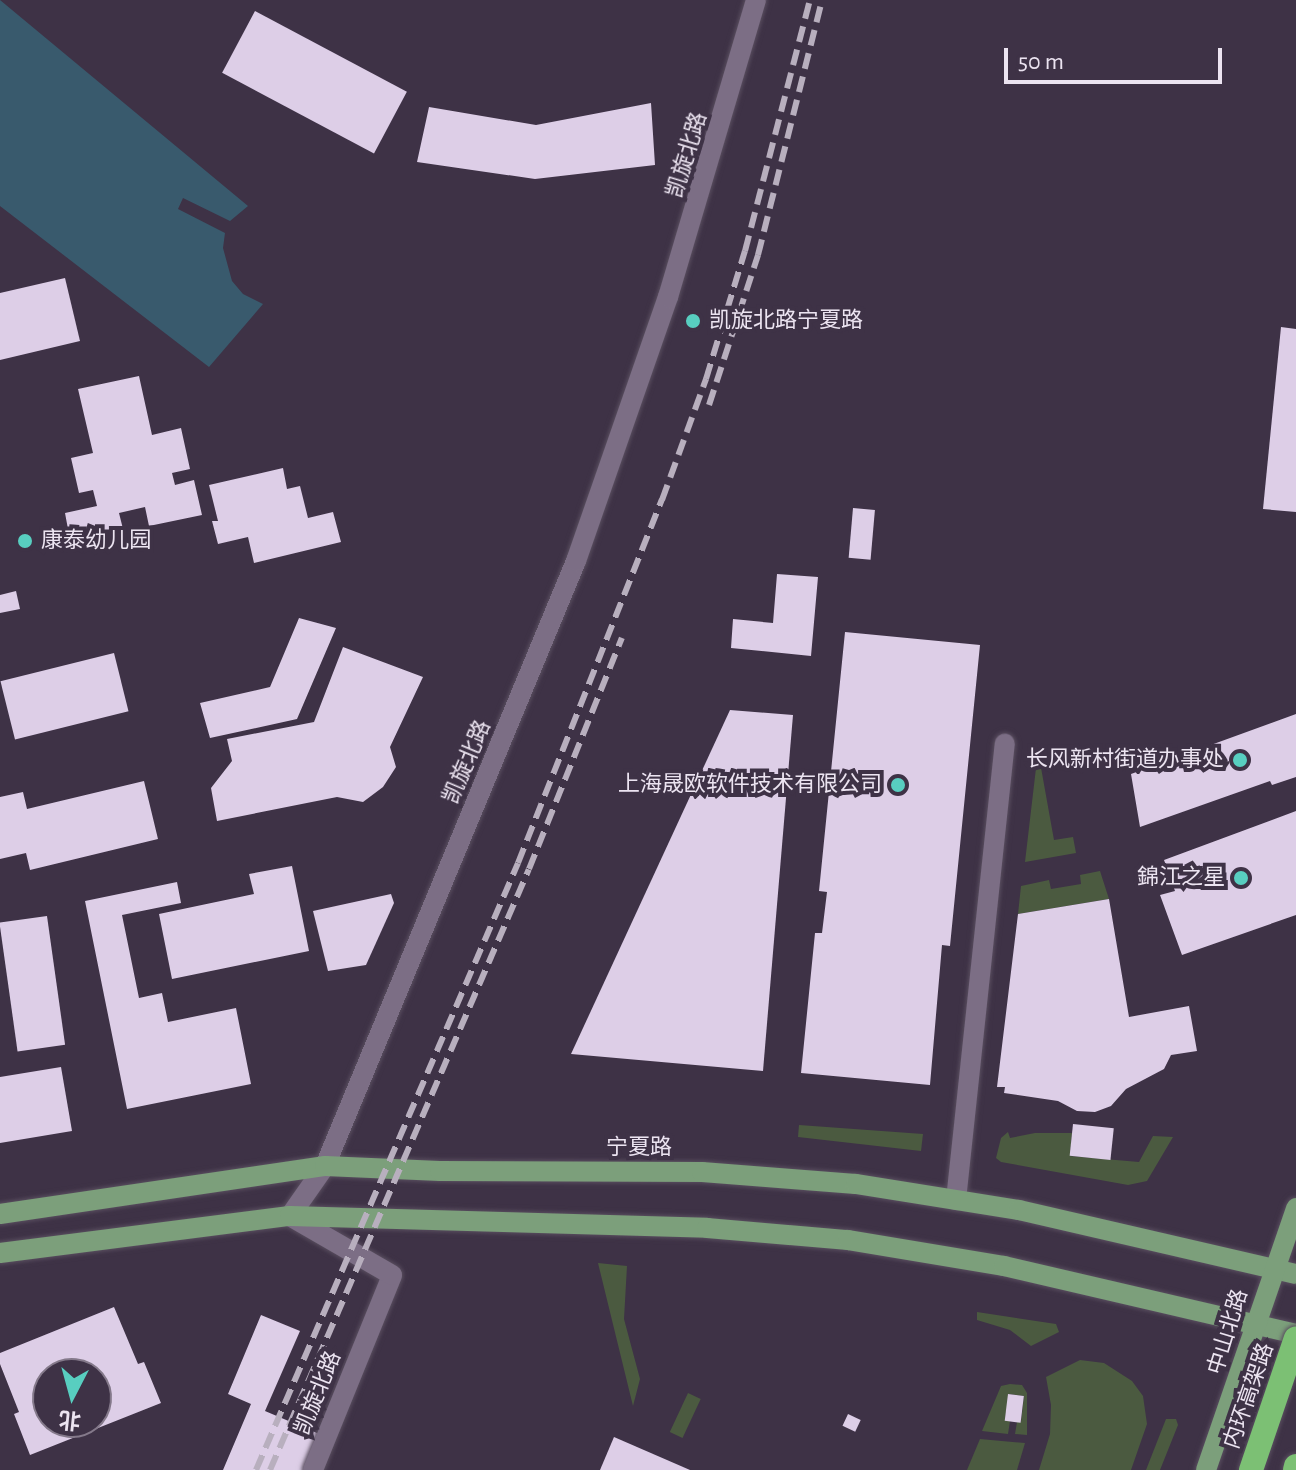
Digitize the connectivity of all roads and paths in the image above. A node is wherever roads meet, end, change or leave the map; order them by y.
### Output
1 (756, 0) edge
2 (1005, 744) dead end
3 (325, 1166) junction
4 (956, 1200) junction
5 (1296, 1208) edge
6 (0, 1214) edge
7 (290, 1216) junction
8 (0, 1253) edge
9 (1273, 1267) junction
10 (1296, 1274) edge
11 (1257, 1323) junction
12 (1296, 1336) edge
13 (313, 1470) edge
14 (1206, 1470) edge
15 (1251, 1470) edge

1 - 3 street, 凯旋北路
2 - 4 street
3 - 4 main road, 宁夏路
3 - 6 main road, 宁夏路
3 - 7 street, 凯旋北路
4 - 9 main road, 宁夏路
5 - 9 main road, 中山北路
7 - 8 main road
7 - 11 main road
7 - 13 street, 凯旋北路
9 - 10 main road, 宁夏路
9 - 11 main road, 中山北路
11 - 12 main road
11 - 14 main road, 中山北路
12 - 15 highway, 内环高架路, bridge

